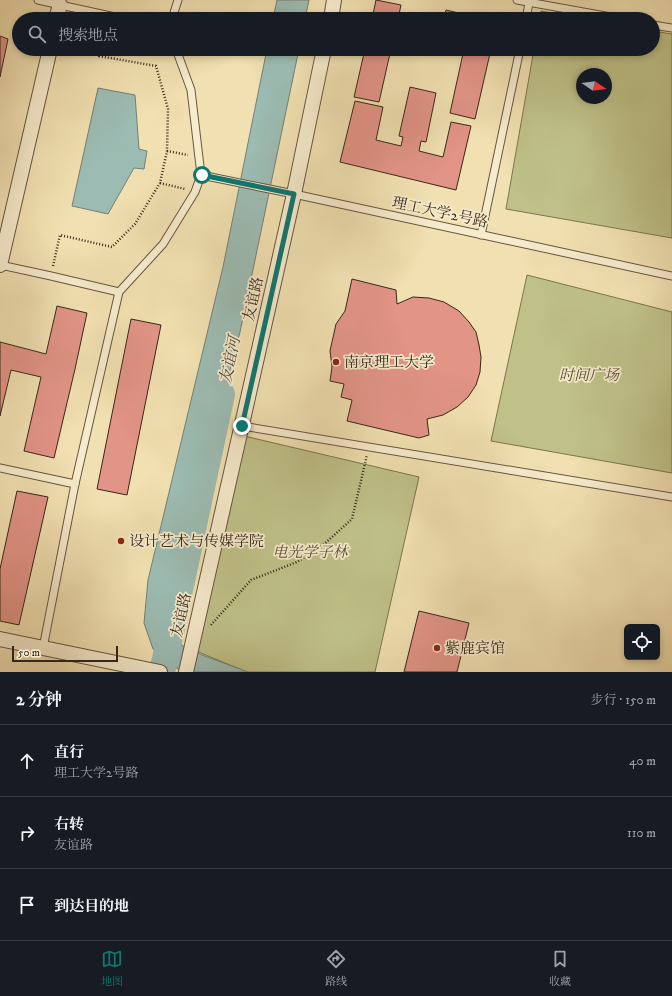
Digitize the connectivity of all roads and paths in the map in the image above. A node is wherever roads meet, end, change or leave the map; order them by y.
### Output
1 (38, 0) edge
2 (178, 0) edge
3 (334, 0) edge
4 (517, 0) edge
5 (529, 3) junction
6 (60, 5) junction
7 (58, 12) edge
8 (92, 12) edge
9 (174, 12) edge
10 (331, 12) edge
11 (527, 12) edge
12 (581, 12) edge
13 (660, 25) edge
14 (672, 28) edge
15 (48, 56) edge
16 (99, 56) edge
17 (179, 56) edge
18 (323, 56) edge
19 (519, 56) edge
20 (167, 151) junction
21 (199, 157) junction
22 (202, 175) junction
23 (160, 183) junction
24 (195, 192) junction
25 (294, 194) junction
26 (481, 234) junction
27 (0, 265) edge
28 (51, 276) junction
29 (672, 276) edge
30 (119, 292) junction
31 (242, 426) junction
32 (369, 447) junction
33 (0, 468) edge
34 (76, 484) junction
35 (672, 497) edge
36 (206, 630) dead end
37 (0, 639) edge
38 (43, 648) junction
39 (160, 672) edge
40 (186, 672) edge

1 - 6 lane
2 - 9 lane
3 - 10 street
4 - 5 lane
5 - 11 lane
5 - 12 lane
6 - 7 street
6 - 8 lane
13 - 14 lane
15 - 27 street
16 - 20 path
17 - 21 lane
18 - 25 street, 友谊路
19 - 26 lane
20 - 21 path
20 - 23 path
21 - 22 lane
22 - 24 lane
22 - 25 lane, 理工大学2号路
23 - 24 path
23 - 28 path
24 - 30 lane
25 - 26 lane, 理工大学2号路
25 - 31 street, 友谊路
26 - 29 lane, 理工大学2号路
27 - 28 lane
28 - 30 lane
30 - 34 lane
31 - 32 lane
31 - 40 street, 友谊路
32 - 35 lane
32 - 36 path
33 - 34 lane
34 - 38 lane
37 - 38 street
38 - 39 street

